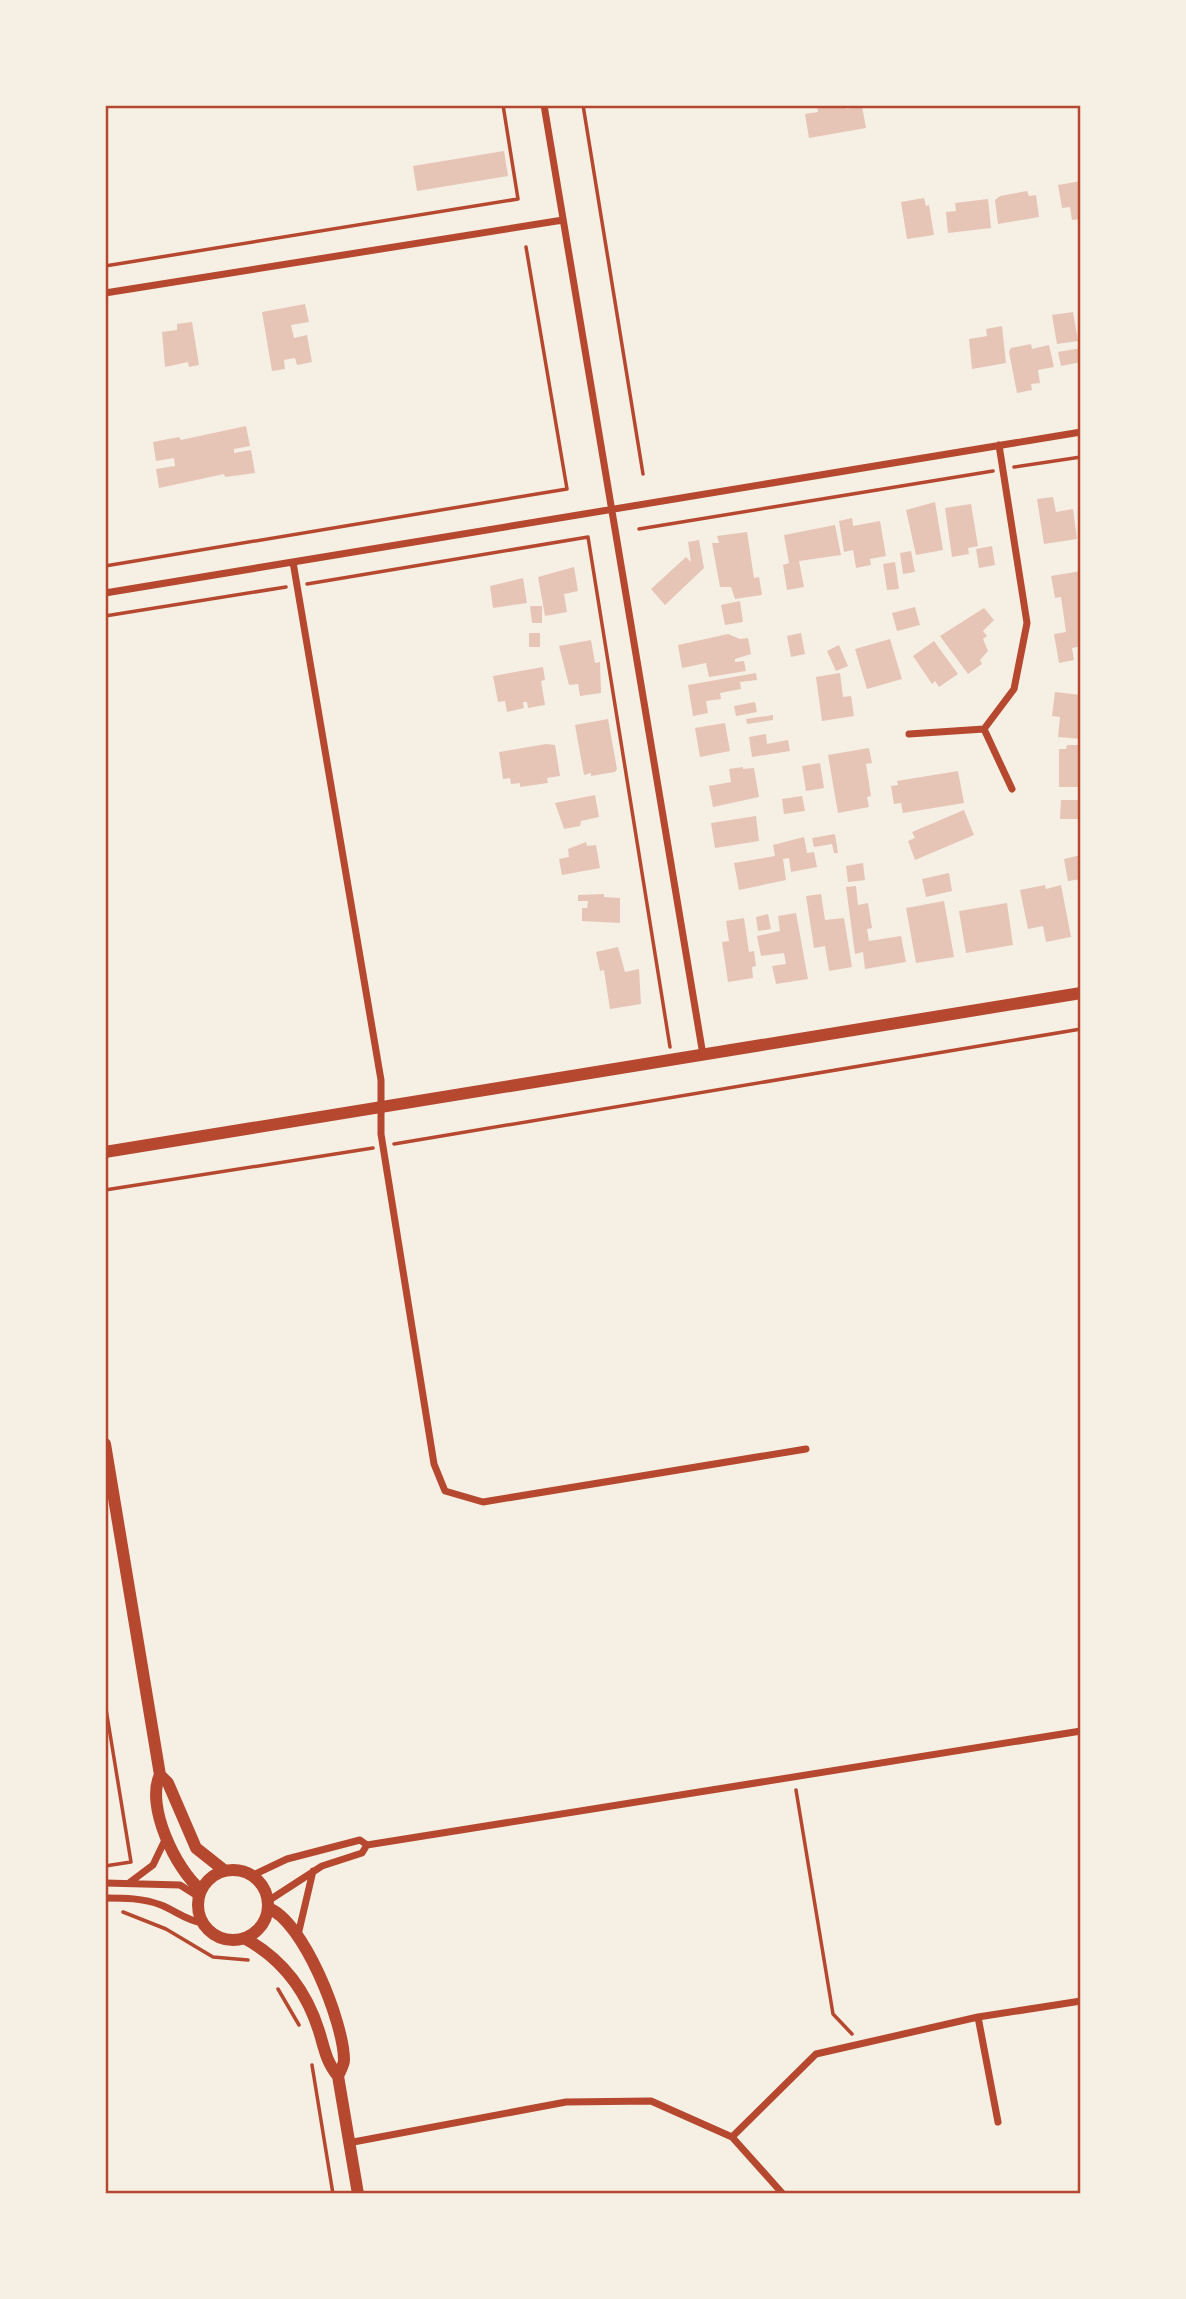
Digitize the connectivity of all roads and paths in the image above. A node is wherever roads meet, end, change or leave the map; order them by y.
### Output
1 (503, 105) edge
2 (544, 105) edge
3 (583, 105) edge
4 (563, 220) junction
5 (526, 247) dead end
6 (105, 266) edge
7 (105, 293) edge
8 (1081, 432) edge
9 (999, 445) junction
10 (1081, 457) edge
11 (1002, 469) junction
12 (643, 474) dead end
13 (611, 510) junction
14 (639, 529) dead end
15 (293, 562) junction
16 (105, 566) edge
17 (297, 586) junction
18 (105, 593) edge
19 (105, 616) edge
20 (984, 729) junction
21 (909, 734) dead end
22 (1012, 789) dead end
23 (1081, 993) edge
24 (1081, 1029) edge
25 (703, 1056) junction
26 (670, 1060) junction
27 (381, 1109) junction
28 (383, 1146) junction
29 (105, 1152) edge
30 (105, 1190) edge
31 (105, 1444) edge
32 (806, 1449) dead end
33 (105, 1703) edge
34 (1081, 1731) edge
35 (160, 1775) junction
36 (793, 1777) junction
37 (166, 1836) junction
38 (367, 1845) junction
39 (105, 1866) edge
40 (225, 1871) junction
41 (313, 1871) junction
42 (251, 1876) junction
43 (105, 1883) edge
44 (129, 1883) junction
45 (200, 1894) junction
46 (105, 1898) edge
47 (268, 1905) junction
48 (116, 1909) dead end
49 (203, 1923) junction
50 (244, 1938) junction
51 (298, 1938) junction
52 (257, 1967) dead end
53 (275, 1983) dead end
54 (1081, 2001) edge
55 (978, 2017) junction
56 (302, 2030) dead end
57 (860, 2043) junction
58 (310, 2054) dead end
59 (338, 2076) junction
60 (998, 2123) dead end
61 (732, 2137) junction
62 (348, 2144) junction
63 (333, 2194) edge
64 (358, 2194) edge
65 (783, 2194) edge

1 - 6 path
2 - 4 street
3 - 12 path
4 - 7 street
4 - 13 street
5 - 16 path
8 - 9 street
9 - 11 street
9 - 13 street
10 - 11 path
11 - 14 path
11 - 20 street
13 - 15 street
13 - 25 street
15 - 17 street
15 - 18 street
17 - 19 path
17 - 26 path
17 - 27 street
20 - 21 street
20 - 22 street
23 - 25 street
24 - 28 path
25 - 26 street
26 - 27 street
27 - 28 street
27 - 29 street
28 - 30 path
28 - 32 street
31 - 35 street
33 - 39 path
34 - 36 street
35 - 37 street
35 - 40 street
36 - 38 street
36 - 57 path
37 - 44 street
37 - 45 street
38 - 41 street
38 - 42 street
40 - 42 street
40 - 45 street
41 - 47 street
41 - 51 street
42 - 47 street
43 - 44 street
44 - 45 street
45 - 49 street
46 - 49 street
47 - 50 street
47 - 51 street
48 - 52 path
49 - 50 street
50 - 59 street
51 - 59 street
53 - 56 path
54 - 55 street
55 - 57 street
55 - 60 street
57 - 61 street
58 - 63 path
59 - 62 street
61 - 62 street
61 - 65 street
62 - 64 street

